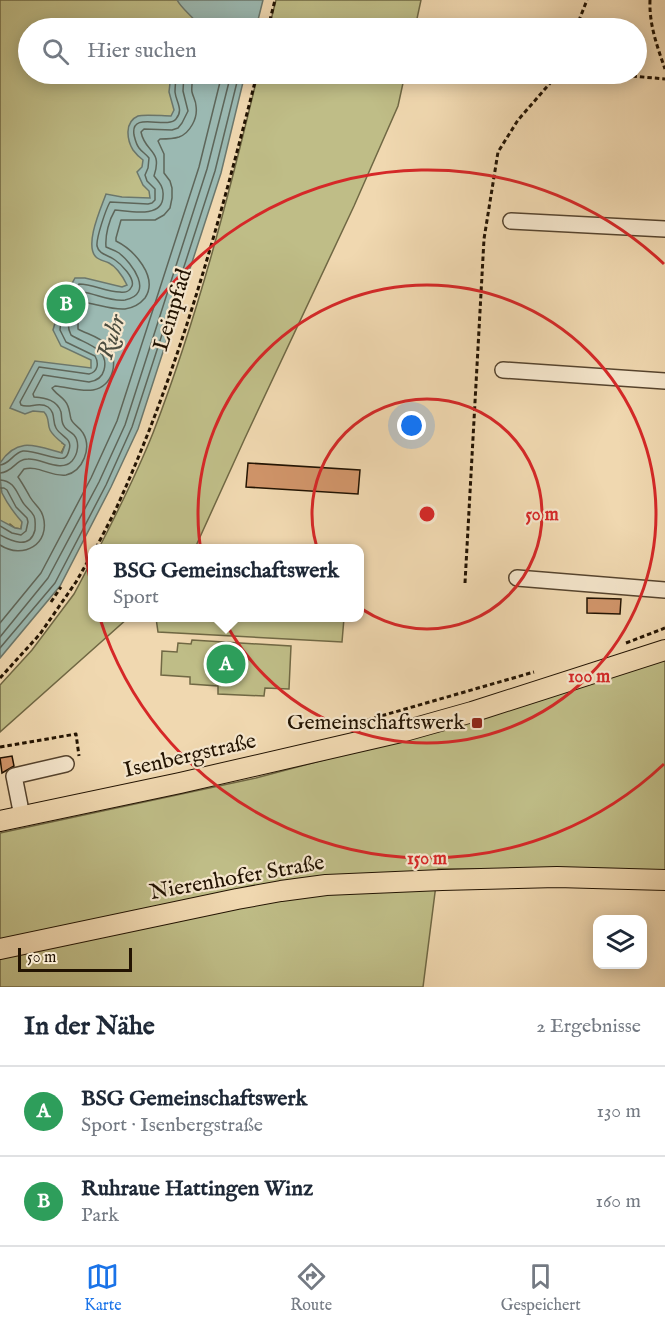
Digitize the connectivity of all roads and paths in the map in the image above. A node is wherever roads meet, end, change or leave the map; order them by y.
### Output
1 (275, 0) edge
2 (587, 0) edge
3 (650, 0) edge
4 (270, 18) edge
5 (580, 18) edge
6 (665, 69) edge
7 (647, 77) edge
8 (665, 79) edge
9 (254, 84) edge
10 (549, 84) edge
11 (512, 221) dead end
12 (665, 230) edge
13 (503, 370) dead end
14 (665, 381) edge
15 (99, 544) edge
16 (88, 563) edge
17 (517, 578) dead end
18 (465, 583) dead end
19 (61, 587) dead end
20 (665, 590) edge
21 (57, 594) junction
22 (65, 599) junction
23 (51, 602) dead end
24 (665, 628) edge
25 (624, 644) dead end
26 (665, 650) edge
27 (538, 671) dead end
28 (0, 678) edge
29 (351, 724) dead end
30 (0, 747) edge
31 (66, 764) joint
32 (22, 816) junction
33 (0, 821) edge
34 (665, 880) edge
35 (0, 949) edge

1 - 4 path
2 - 5 path
3 - 6 path
7 - 8 path
9 - 15 path, Leinpfad
10 - 18 path
11 - 12 lane
13 - 14 lane
16 - 22 path
17 - 20 lane
19 - 21 path
21 - 22 path
21 - 23 path
22 - 28 path
24 - 25 path
26 - 32 main road, Isenbergstraße
27 - 29 path
30 - 31 path
31 - 32 lane
32 - 33 main road, Isenbergstraße
34 - 35 main road, Nierenhofer Straße

